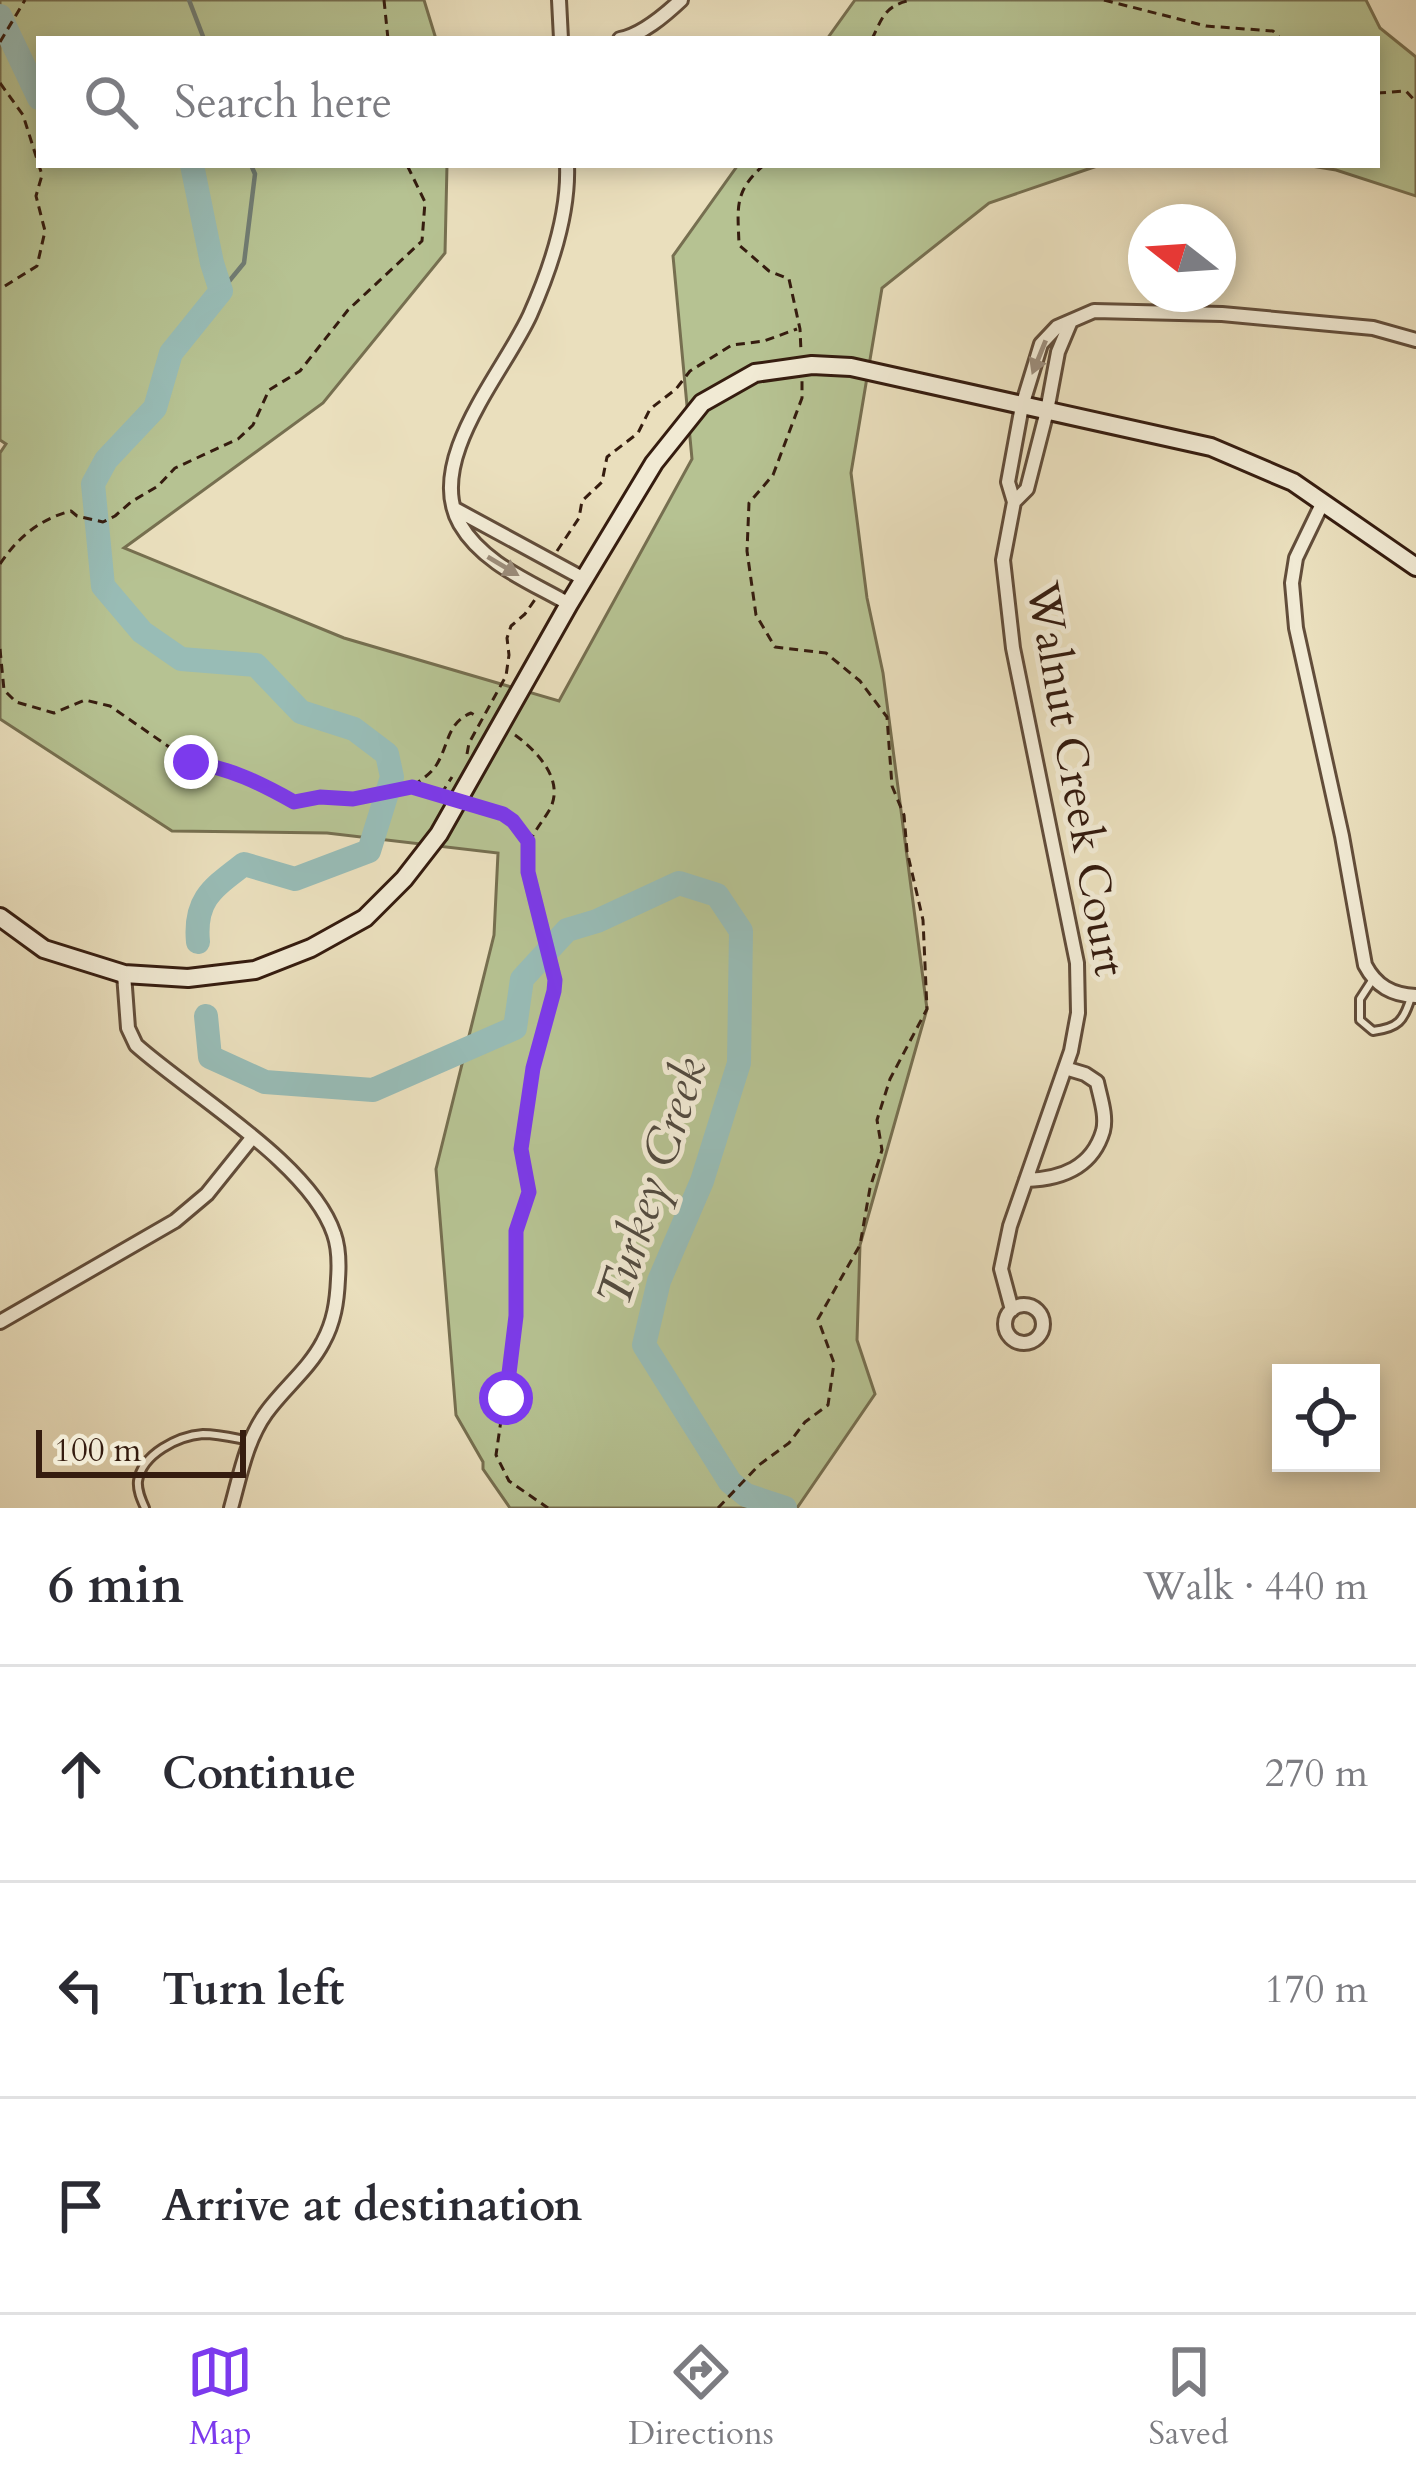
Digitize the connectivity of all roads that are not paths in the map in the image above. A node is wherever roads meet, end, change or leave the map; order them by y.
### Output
1 (559, 0) edge
2 (681, 0) edge
3 (561, 36) edge
4 (632, 36) edge
5 (567, 168) edge
6 (1072, 320) junction
7 (1416, 340) edge
8 (1022, 406) junction
9 (1047, 412) junction
10 (1014, 502) junction
11 (1323, 502) junction
12 (455, 509) junction
13 (1416, 567) edge
14 (584, 579) junction
15 (569, 604) junction
16 (0, 917) edge
17 (124, 974) junction
18 (1373, 979) junction
19 (1413, 997) edge
20 (1065, 1068) junction
21 (252, 1138) junction
22 (1026, 1180) junction
23 (1012, 1310) dead end
24 (0, 1322) edge
25 (250, 1442) junction
26 (145, 1508) edge
27 (231, 1508) edge

1 - 3 street
2 - 4 street
5 - 12 street
6 - 7 street
6 -> 8 street, Walnut Creek Court
6 - 9 street, Walnut Creek Court
8 - 9 street
8 - 10 street, Walnut Creek Court
8 - 14 street
9 - 10 street, Walnut Creek Court
9 - 11 street
10 - 20 street, Walnut Creek Court
11 - 13 street
11 - 18 street
12 - 14 street
12 -> 15 street
14 - 15 street
15 - 17 street
16 - 17 street
17 - 21 street
18 - 19 street
18 - 19 lane
20 - 22 street, Walnut Creek Court
20 - 22 street
21 - 24 street
21 - 25 street
22 - 23 street, Walnut Creek Court
25 - 26 lane
25 - 27 street

